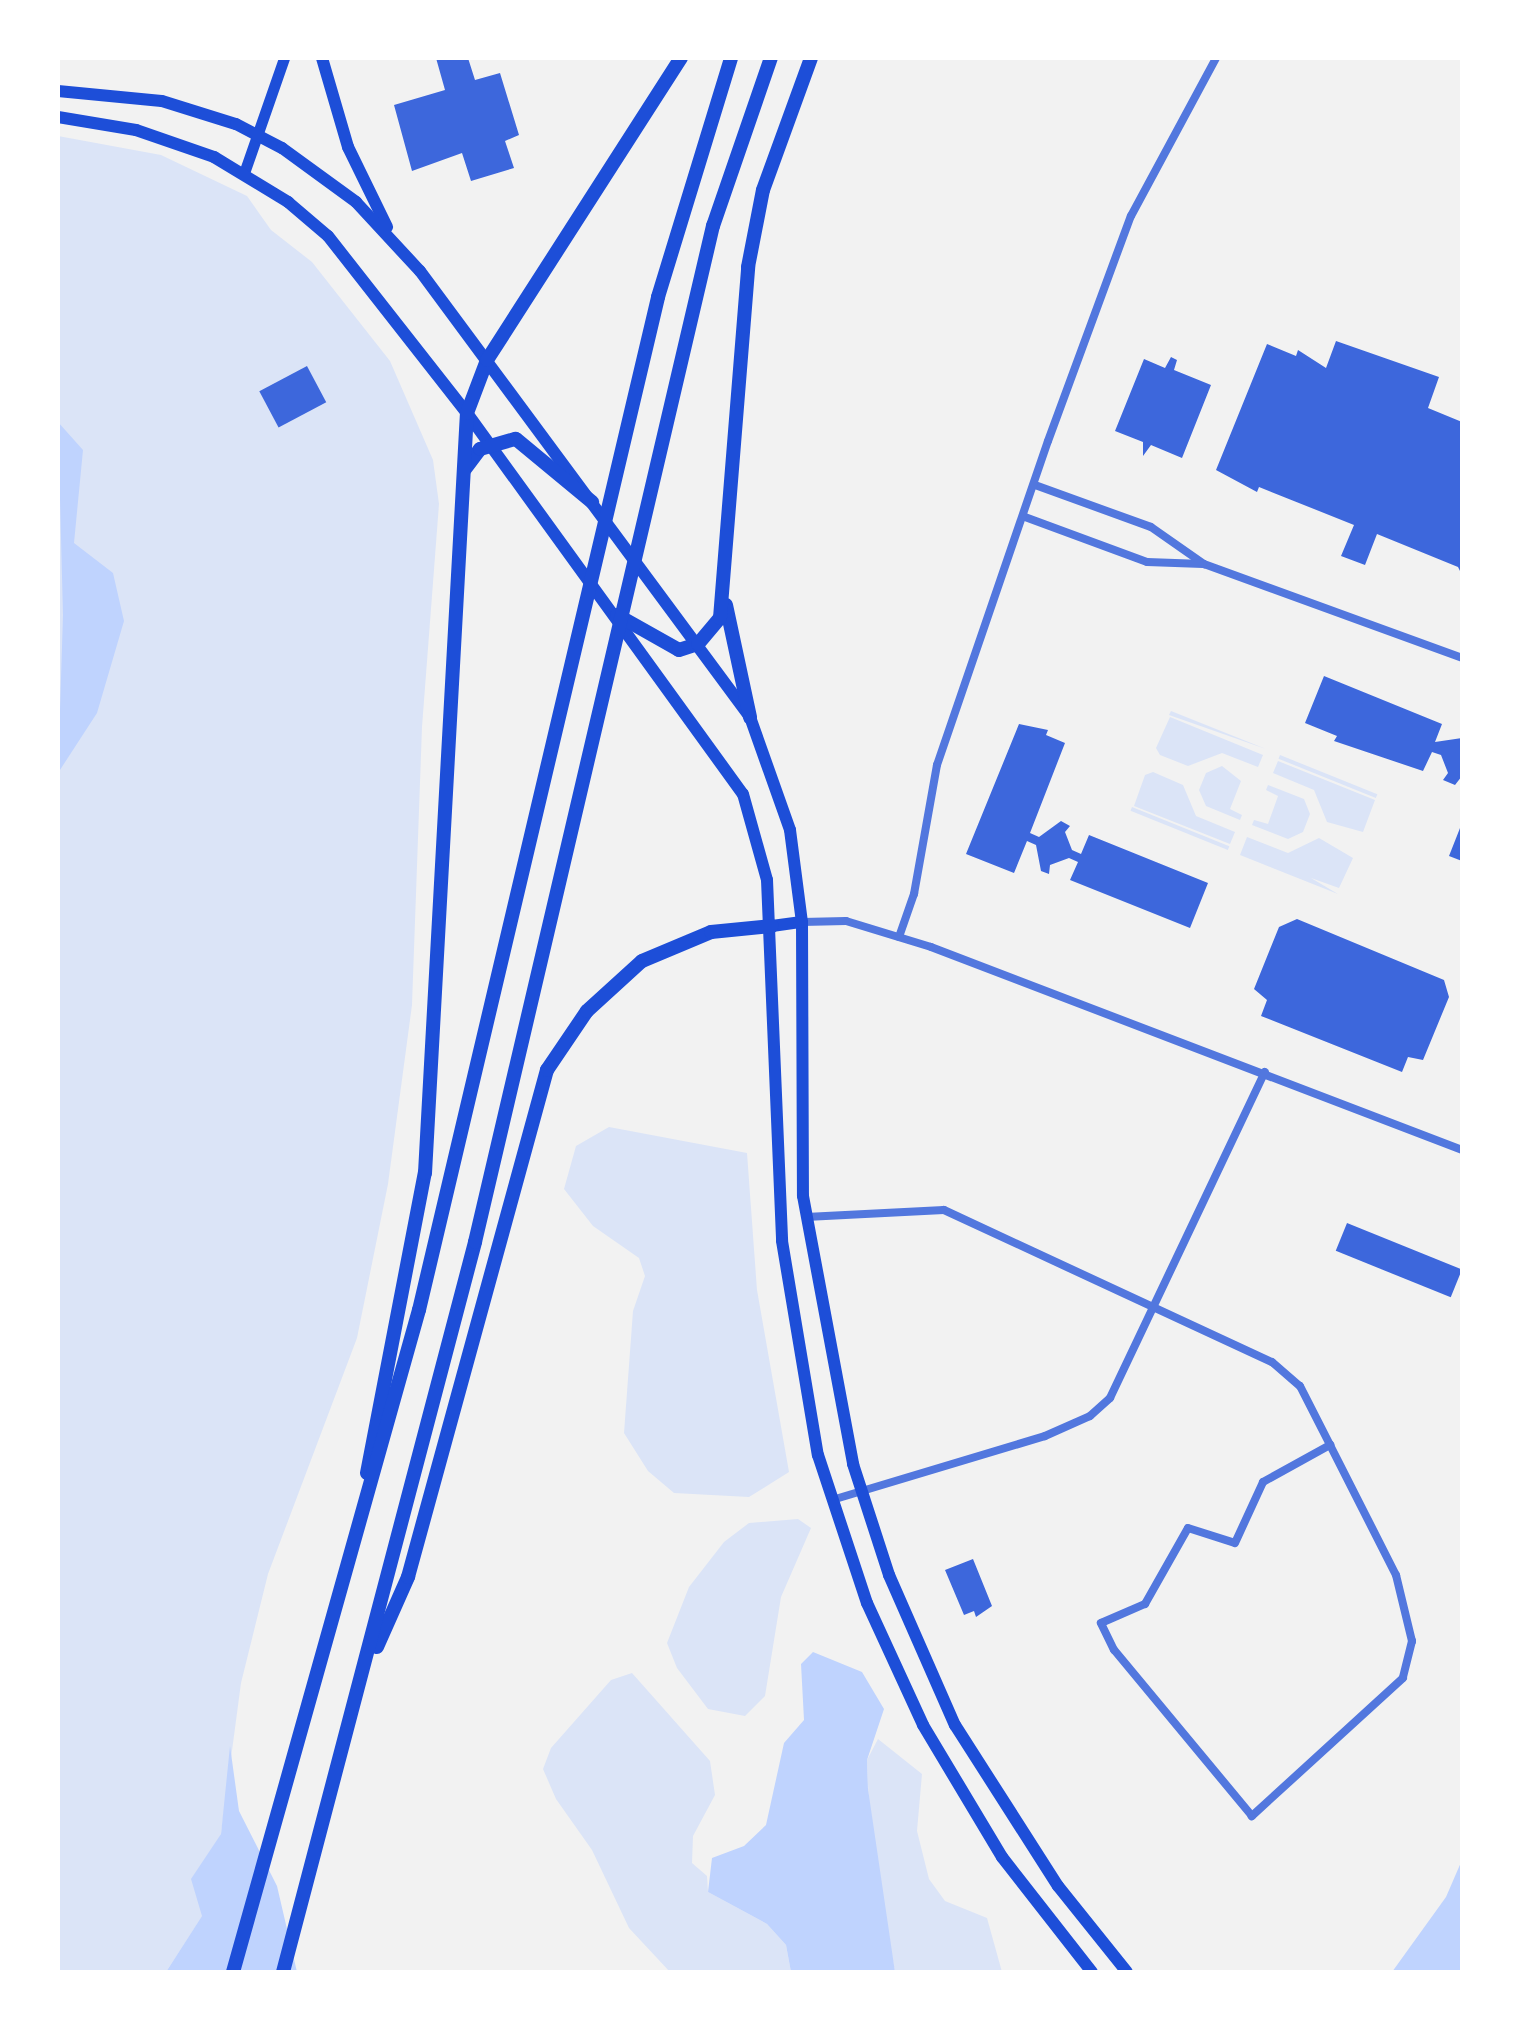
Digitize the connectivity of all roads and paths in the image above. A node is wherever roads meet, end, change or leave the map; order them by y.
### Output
1 (284, 58) edge
2 (322, 58) edge
3 (682, 58) edge
4 (732, 58) edge
5 (771, 58) edge
6 (811, 58) edge
7 (1216, 58) edge
8 (58, 91) edge
9 (58, 117) edge
10 (258, 134) junction
11 (244, 173) junction
12 (393, 238) junction
13 (487, 360) junction
14 (467, 412) junction
15 (489, 444) junction
16 (465, 470) junction
17 (1035, 485) junction
18 (592, 502) junction
19 (1025, 517) junction
20 (1204, 564) junction
21 (724, 592) junction
22 (617, 616) junction
23 (698, 644) junction
24 (1462, 658) edge
25 (750, 717) junction
26 (802, 922) junction
27 (772, 926) junction
28 (899, 936) junction
29 (1266, 1072) junction
30 (1462, 1150) edge
31 (806, 1217) junction
32 (1156, 1306) junction
33 (1330, 1445) junction
34 (861, 1491) junction
35 (832, 1500) junction
36 (362, 1519) junction
37 (358, 1689) junction
38 (233, 1972) edge
39 (283, 1972) edge
40 (1092, 1972) edge
41 (1128, 1972) edge

1 - 10 main road
2 - 12 main road
3 - 13 highway
4 - 36 highway
5 - 37 highway
6 - 21 highway
7 - 17 street
8 - 10 main road
9 - 11 main road
10 - 11 main road
10 - 12 main road
11 - 14 main road
12 - 13 main road
13 - 14 highway
13 - 18 main road
14 - 15 main road
14 - 16 highway
15 - 16 highway
15 - 18 highway
15 - 22 main road
16 - 36 highway
17 - 19 street
17 - 20 street
18 - 23 main road
19 - 20 street
19 - 28 street
20 - 24 street
21 - 23 highway
21 - 25 highway
22 - 23 highway
22 - 27 main road
23 - 25 main road
25 - 26 main road
26 - 27 main road
26 - 28 street
26 - 31 main road
27 - 35 main road
27 - 37 highway
28 - 29 street
29 - 30 street
29 - 32 street
31 - 32 street
31 - 34 main road
32 - 33 street
32 - 34 street
33 - 33 street
34 - 35 street
34 - 41 main road
35 - 40 main road
36 - 38 highway
37 - 39 highway

